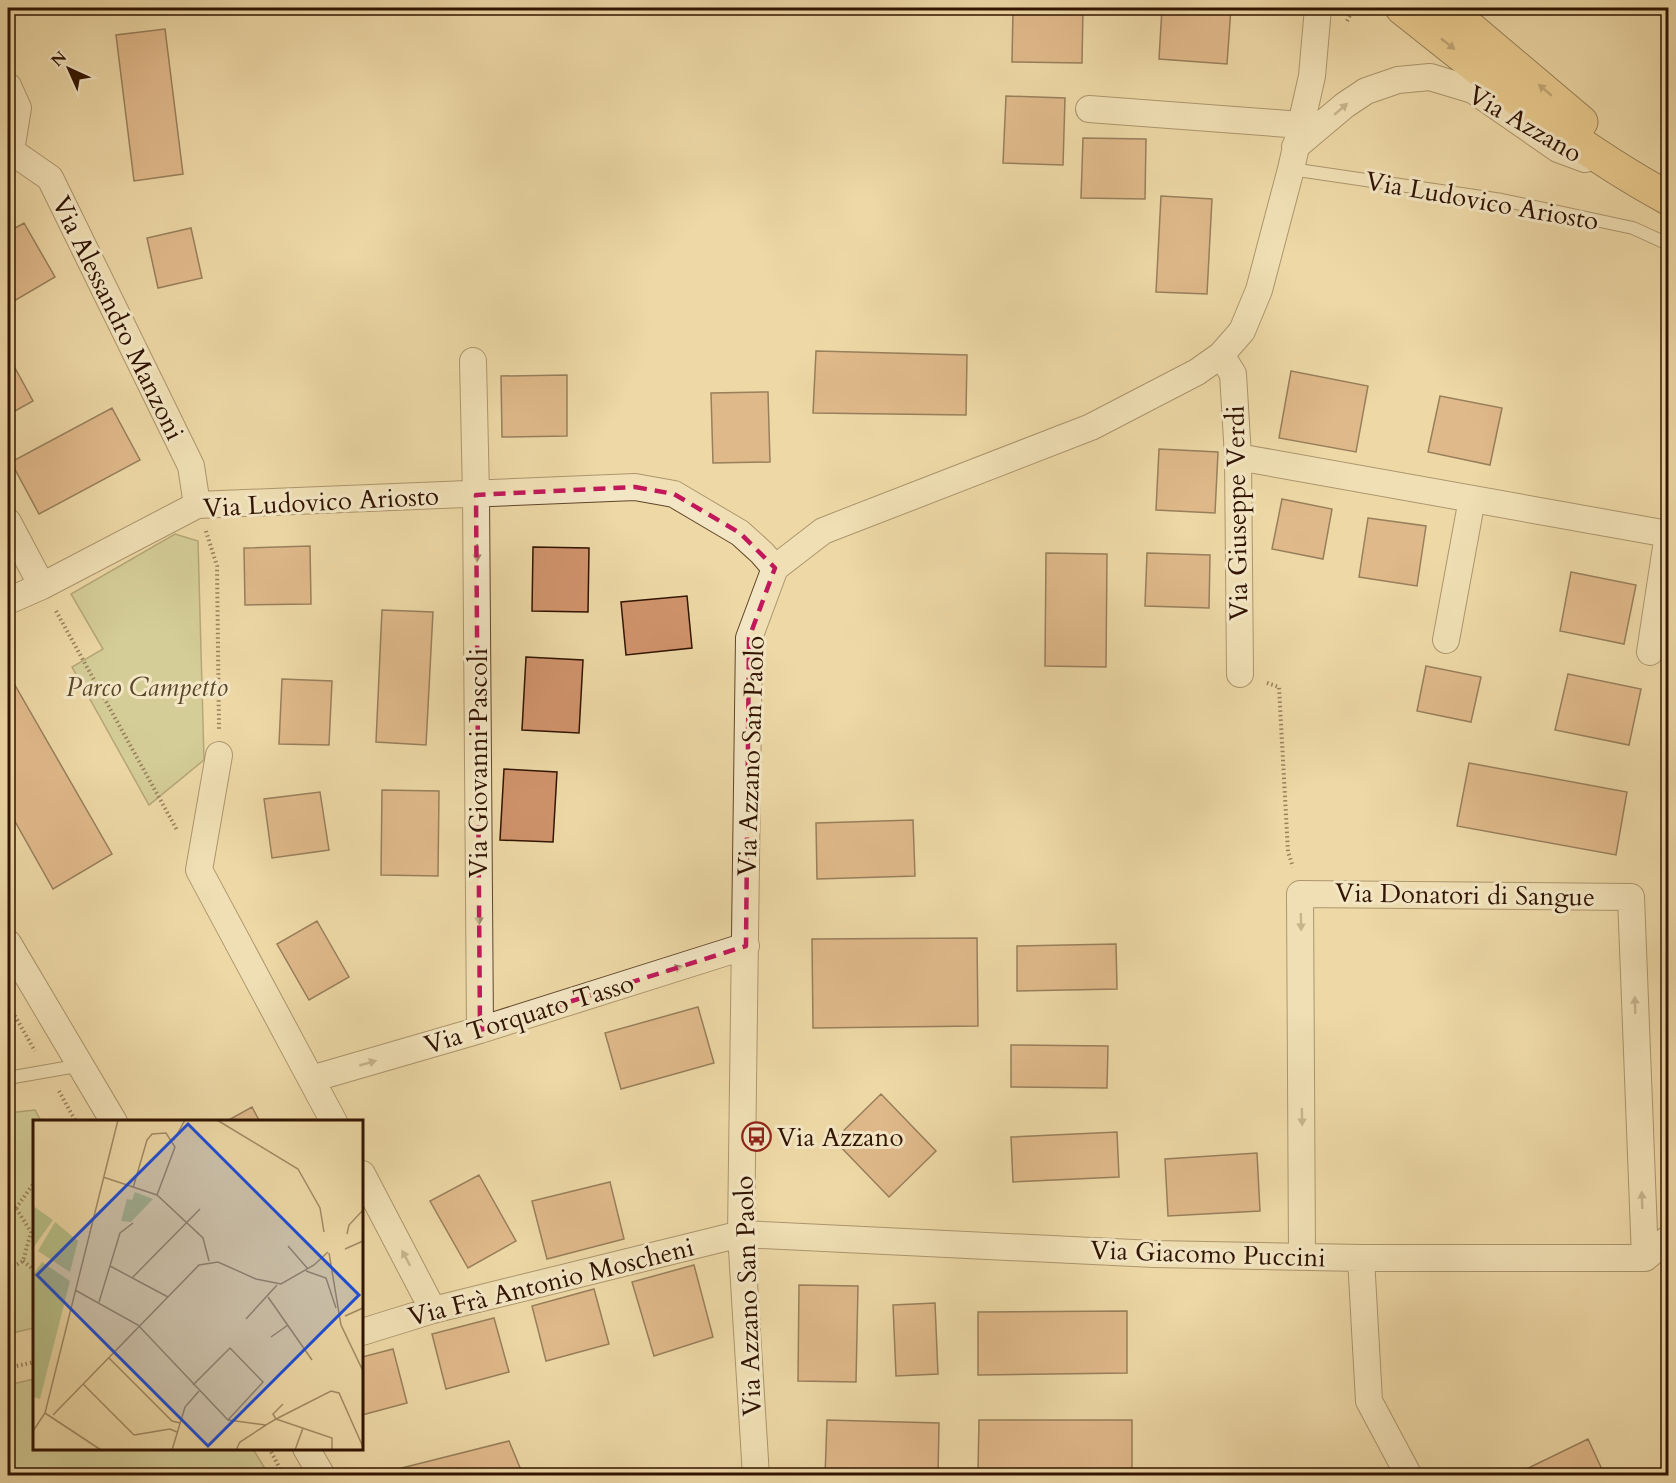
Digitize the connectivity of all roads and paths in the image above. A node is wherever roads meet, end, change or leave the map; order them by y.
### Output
1 (1354, 8) edge
2 (1401, 8) edge
3 (1446, 8) edge
4 (1316, 9) edge
5 (1343, 29) dead end
6 (8, 86) edge
7 (1089, 109) dead end
8 (1296, 147) junction
9 (9, 151) edge
10 (1631, 178) junction
11 (1668, 244) edge
12 (1221, 355) junction
13 (473, 361) dead end
14 (1238, 457) junction
15 (476, 495) junction
16 (1472, 499) junction
17 (197, 505) junction
18 (8, 522) edge
19 (1668, 534) edge
20 (775, 568) junction
21 (42, 586) junction
22 (8, 601) edge
23 (1446, 640) dead end
24 (1650, 652) dead end
25 (1240, 674) joint
26 (219, 755) joint
27 (199, 870) junction
28 (1300, 894) junction
29 (8, 943) edge
30 (746, 946) junction
31 (8, 1004) edge
32 (480, 1030) junction
33 (82, 1065) junction
34 (47, 1071) junction
35 (8, 1078) edge
36 (311, 1079) junction
37 (75, 1120) edge
38 (113, 1120) edge
39 (333, 1120) edge
40 (363, 1176) edge
41 (33, 1184) edge
42 (8, 1206) edge
43 (16, 1208) junction
44 (741, 1234) junction
45 (1668, 1239) edge
46 (1302, 1257) junction
47 (1361, 1258) junction
48 (1645, 1258) junction
49 (23, 1261) junction
50 (33, 1269) edge
51 (8, 1270) edge
52 (433, 1310) junction
53 (363, 1332) edge
54 (33, 1362) edge
55 (8, 1368) edge
56 (270, 1450) edge
57 (307, 1450) edge
58 (284, 1476) edge
59 (322, 1476) edge
60 (756, 1476) edge
61 (1409, 1476) edge

1 - 5 path
2 -> 10 main road
10 -> 3 main road
4 - 8 street
6 - 9 street, Via Alessandro Manzoni
7 - 8 street
8 -> 10 street, Via Azzano
8 - 11 lane, Via Ludovico Ariosto
8 - 12 street
9 - 17 street, Via Alessandro Manzoni
12 - 14 street, Via Giuseppe Verdi
12 - 20 street
13 - 15 street, Via Ludovico Ariosto
14 - 16 street
14 - 25 street, Via Giuseppe Verdi
15 - 17 street, Via Ludovico Ariosto
15 - 20 street, Via Ludovico Ariosto
15 -> 32 street, Via Giovanni Pascoli
16 - 19 street
16 - 23 street
17 - 21 street, Via Ludovico Ariosto
17 - 26 path
18 - 21 street
19 - 24 street
20 - 30 street, Via Azzano San Paolo
21 - 22 street, Via Ludovico Ariosto
21 - 27 path
25 - 28 path
26 - 27 street
27 - 36 street
28 -> 46 street, Via Donatori di Sangue
48 -> 28 street, Via Donatori di Sangue
29 - 33 street
32 -> 30 street, Via Torquato Tasso
30 - 44 street, Via Azzano San Paolo
31 - 34 path
36 -> 32 street, Via Torquato Tasso
33 - 34 lane
33 - 38 street
34 - 35 lane
34 - 37 path
36 - 39 street
52 -> 40 street
41 - 43 path
42 - 43 path
43 - 49 path
44 - 46 street, Via Giacomo Puccini
44 - 52 street, Via Frà Antonio Moscheni
44 - 60 street, Via Azzano San Paolo
45 - 48 street
46 - 47 street, Via Giacomo Puccini
47 - 48 street, Via Giacomo Puccini
47 - 61 street
49 - 50 path
49 - 51 path
52 - 53 street, Via Frà Antonio Moscheni
54 - 55 path
56 - 58 path
57 - 59 street

